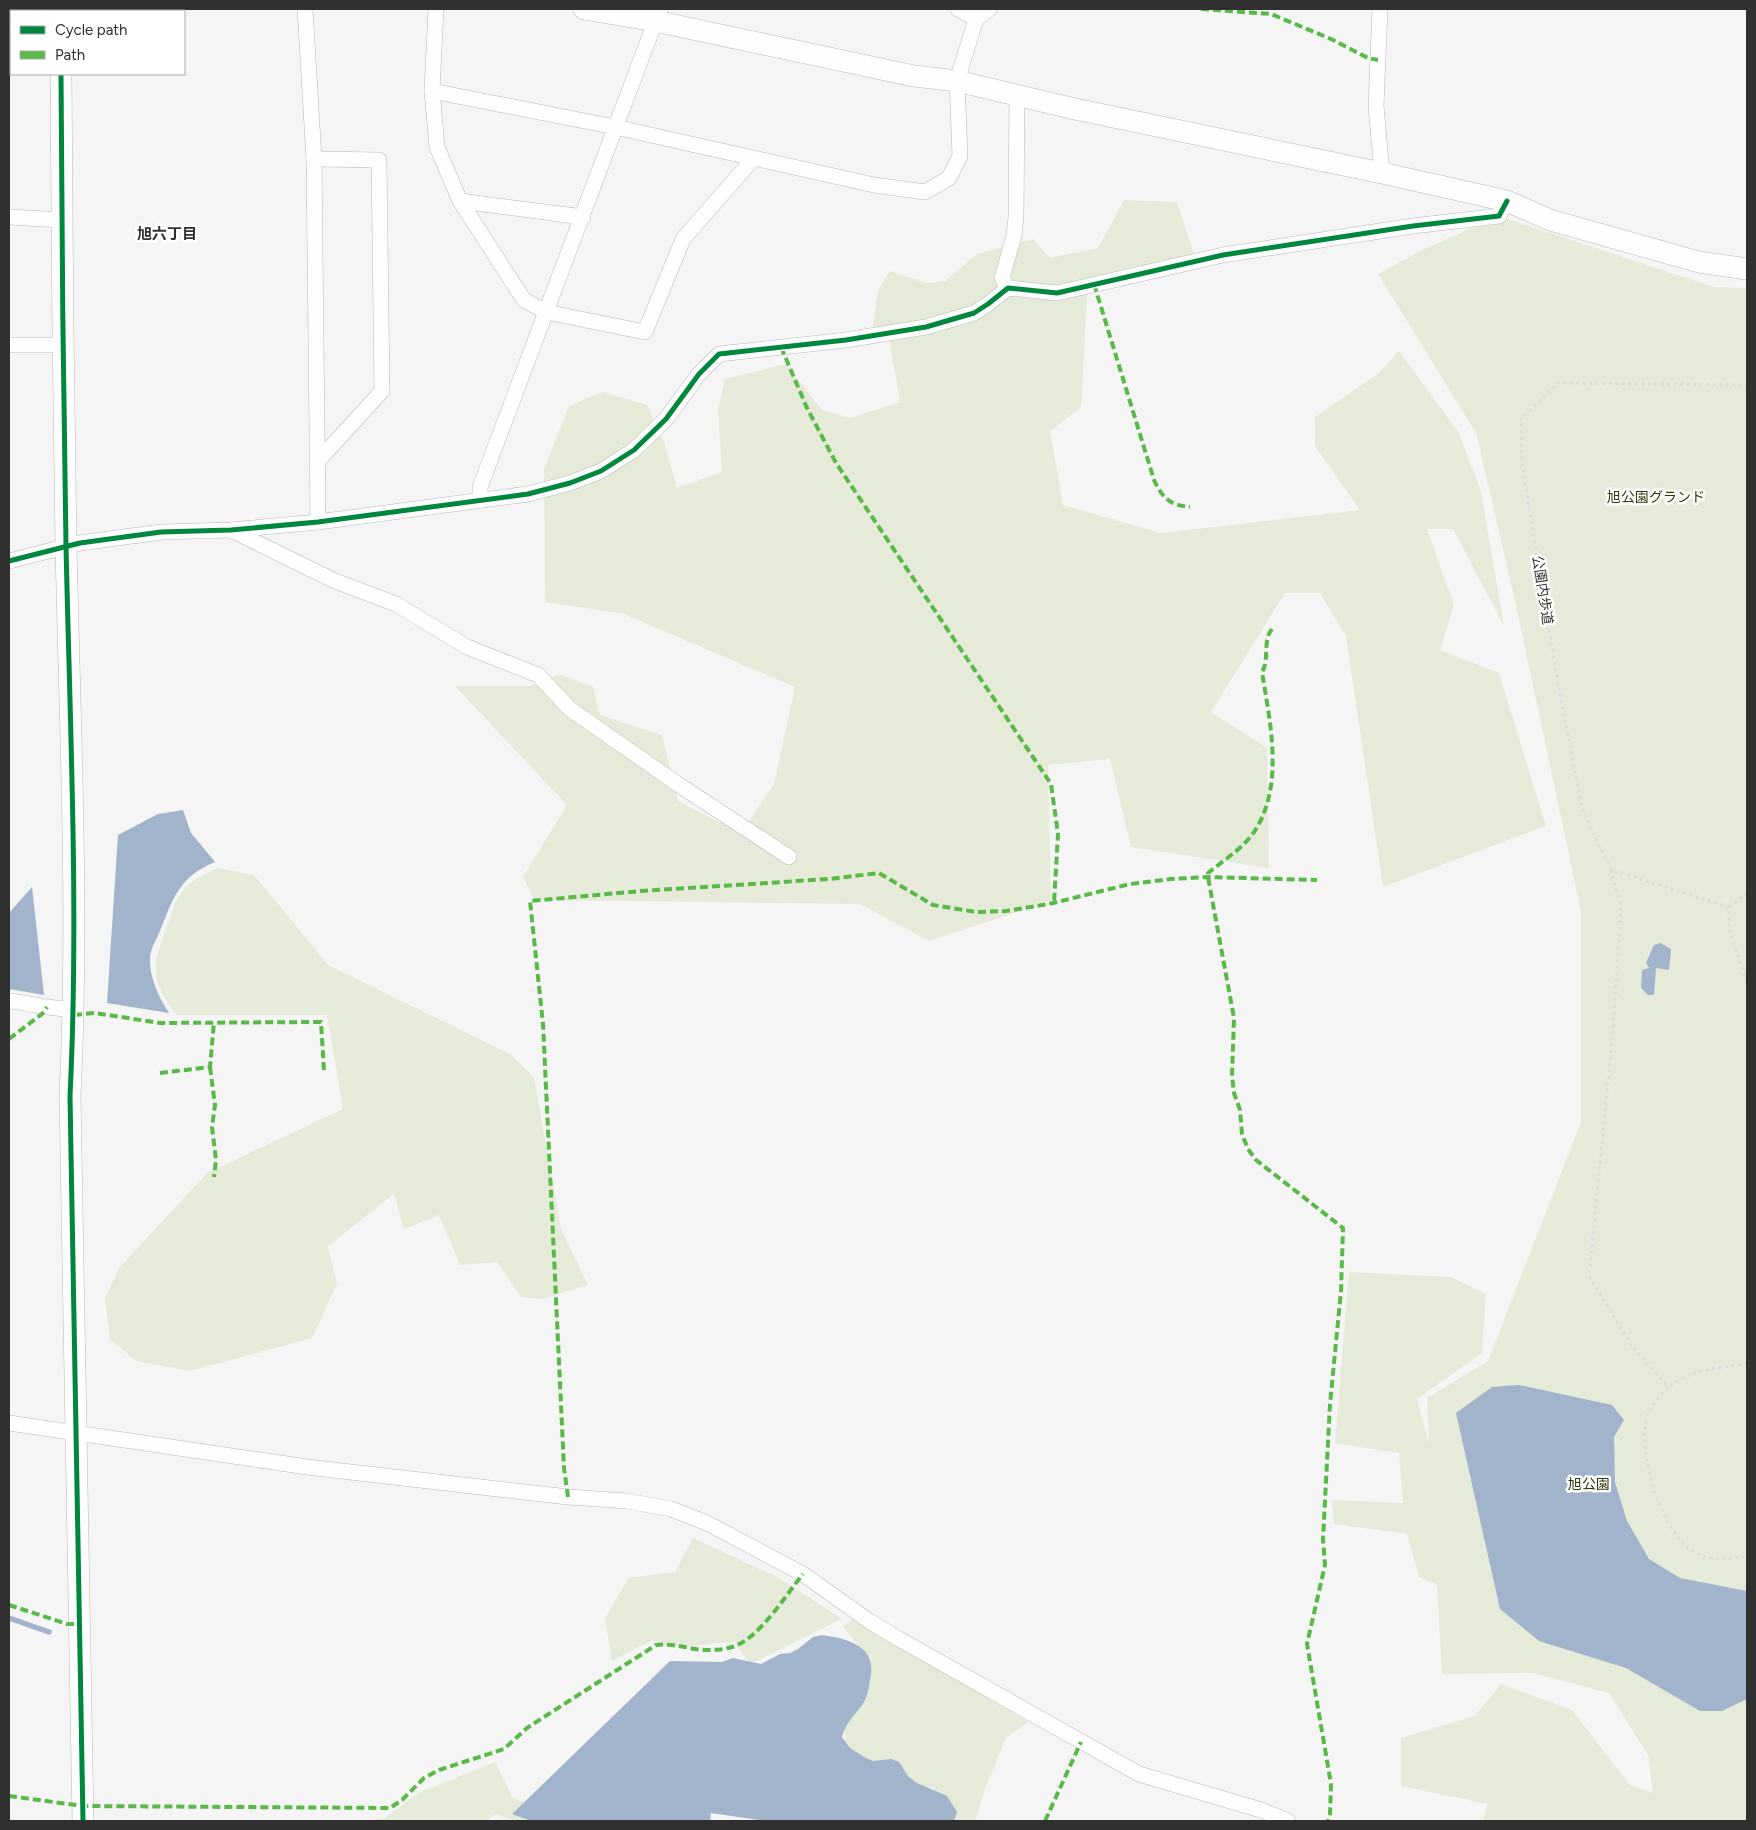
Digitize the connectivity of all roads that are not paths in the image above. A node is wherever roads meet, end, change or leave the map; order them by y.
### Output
1 (305, 9) edge
2 (436, 9) edge
3 (584, 9) edge
4 (958, 9) edge
5 (989, 9) edge
6 (1380, 9) edge
7 (658, 15) edge
8 (976, 18) junction
9 (61, 75) edge
10 (957, 81) junction
11 (432, 91) junction
12 (1017, 95) junction
13 (615, 127) junction
14 (314, 159) junction
15 (753, 159) junction
16 (1382, 173) junction
17 (460, 201) junction
18 (1507, 202) junction
19 (583, 217) junction
20 (9, 218) edge
21 (62, 220) junction
22 (1747, 269) edge
23 (1008, 288) junction
24 (546, 312) junction
25 (9, 345) edge
26 (64, 346) junction
27 (317, 462) junction
28 (480, 499) junction
29 (318, 522) junction
30 (231, 530) junction
31 (66, 547) junction
32 (9, 561) edge
33 (789, 857) dead end
34 (9, 1001) edge
35 (74, 1005) junction
36 (9, 1423) edge
37 (75, 1433) junction
38 (83, 1821) edge
39 (1288, 1821) edge

1 - 14 street
2 - 11 street
3 - 7 street
4 - 8 street
5 - 8 street
6 - 16 street
7 - 10 street
7 - 13 street
8 - 10 street
9 - 21 street
10 - 12 street
10 - 15 street
11 - 13 street
11 - 17 street
12 - 16 street
12 - 23 street
13 - 15 street
13 - 19 street
14 - 27 street
14 - 27 street
15 - 24 street
16 - 18 street
17 - 19 street
17 - 24 street
18 - 22 street
18 - 23 street
19 - 24 street
20 - 21 street
21 - 26 street
23 - 28 street
24 - 28 street
25 - 26 street
26 - 31 street
27 - 29 street
28 - 29 street
29 - 30 street
30 - 31 street
30 - 33 street
31 - 32 street
31 - 35 street
34 - 35 street
35 - 37 street
36 - 37 street
37 - 38 street
37 - 39 street

